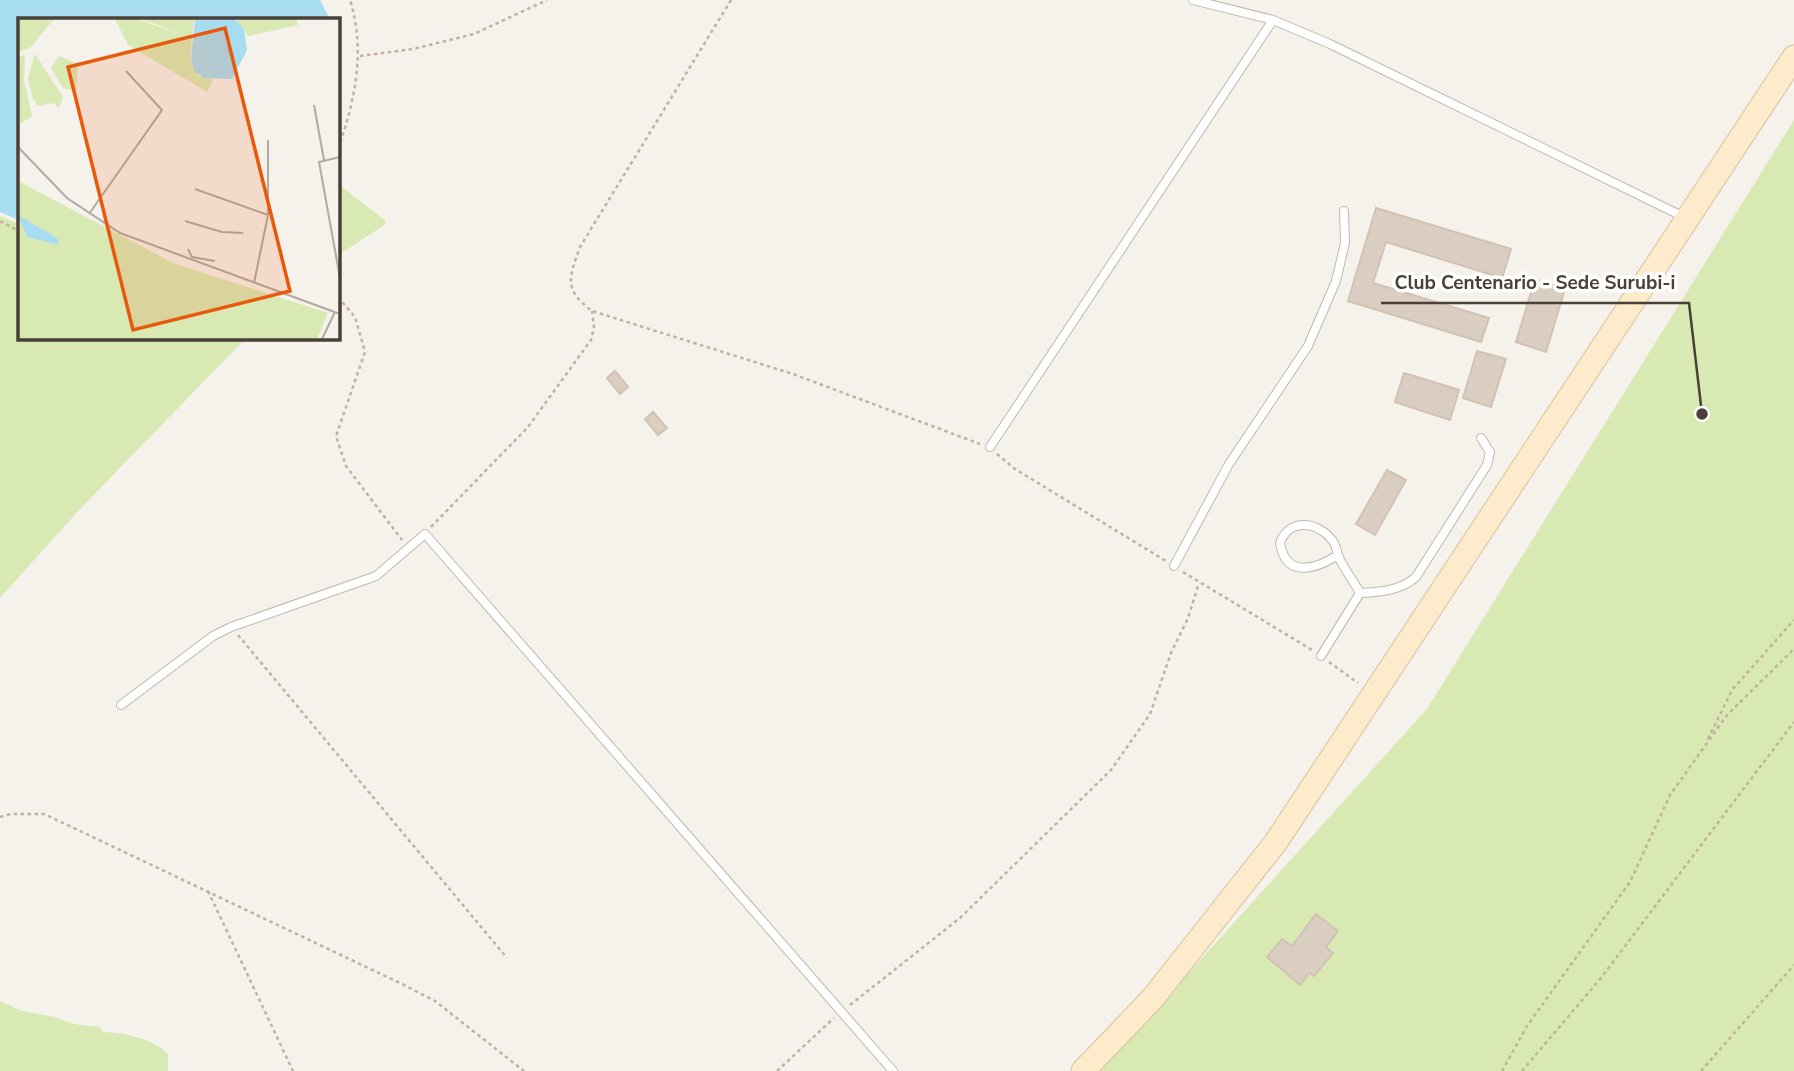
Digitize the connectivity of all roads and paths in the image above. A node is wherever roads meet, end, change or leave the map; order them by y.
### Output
1 (350, 0) edge
2 (547, 0) edge
3 (730, 0) edge
4 (1193, 0) edge
5 (1273, 20) junction
6 (360, 56) junction
7 (1794, 57) edge
8 (340, 142) edge
9 (1344, 211) dead end
10 (1686, 219) junction
11 (0, 221) edge
12 (18, 230) edge
13 (340, 299) edge
14 (593, 310) junction
15 (1481, 438) dead end
16 (990, 447) junction
17 (425, 534) junction
18 (408, 547) junction
19 (1338, 555) junction
20 (1174, 566) junction
21 (1199, 583) junction
22 (1360, 593) junction
23 (1794, 620) edge
24 (232, 627) junction
25 (1794, 649) edge
26 (1321, 656) junction
27 (1374, 695) junction
28 (121, 705) dead end
29 (1794, 722) edge
30 (1705, 746) junction
31 (0, 817) edge
32 (208, 891) junction
33 (507, 958) dead end
34 (1794, 965) edge
35 (841, 1012) junction
36 (293, 1071) edge
37 (524, 1071) edge
38 (777, 1071) edge
39 (893, 1071) edge
40 (1083, 1071) edge
41 (1502, 1071) edge
42 (1522, 1071) edge
43 (1701, 1071) edge

1 - 6 path
2 - 6 path
3 - 14 path
4 - 5 lane
5 - 10 lane
5 - 16 lane
6 - 8 path
7 - 10 street
9 - 20 lane
10 - 27 street
11 - 12 path
13 - 18 path
14 - 16 path
14 - 17 path
15 - 22 lane
16 - 20 path
17 - 18 lane
17 - 35 lane
18 - 24 lane
19 - 19 lane
19 - 22 lane
20 - 21 path
21 - 26 path
21 - 35 path
22 - 26 lane
23 - 30 path
24 - 28 lane
24 - 33 path
25 - 30 path
26 - 27 path
27 - 40 street
29 - 42 path
30 - 41 path
31 - 32 path
32 - 36 path
32 - 37 path
34 - 43 path
35 - 38 path
35 - 39 lane

